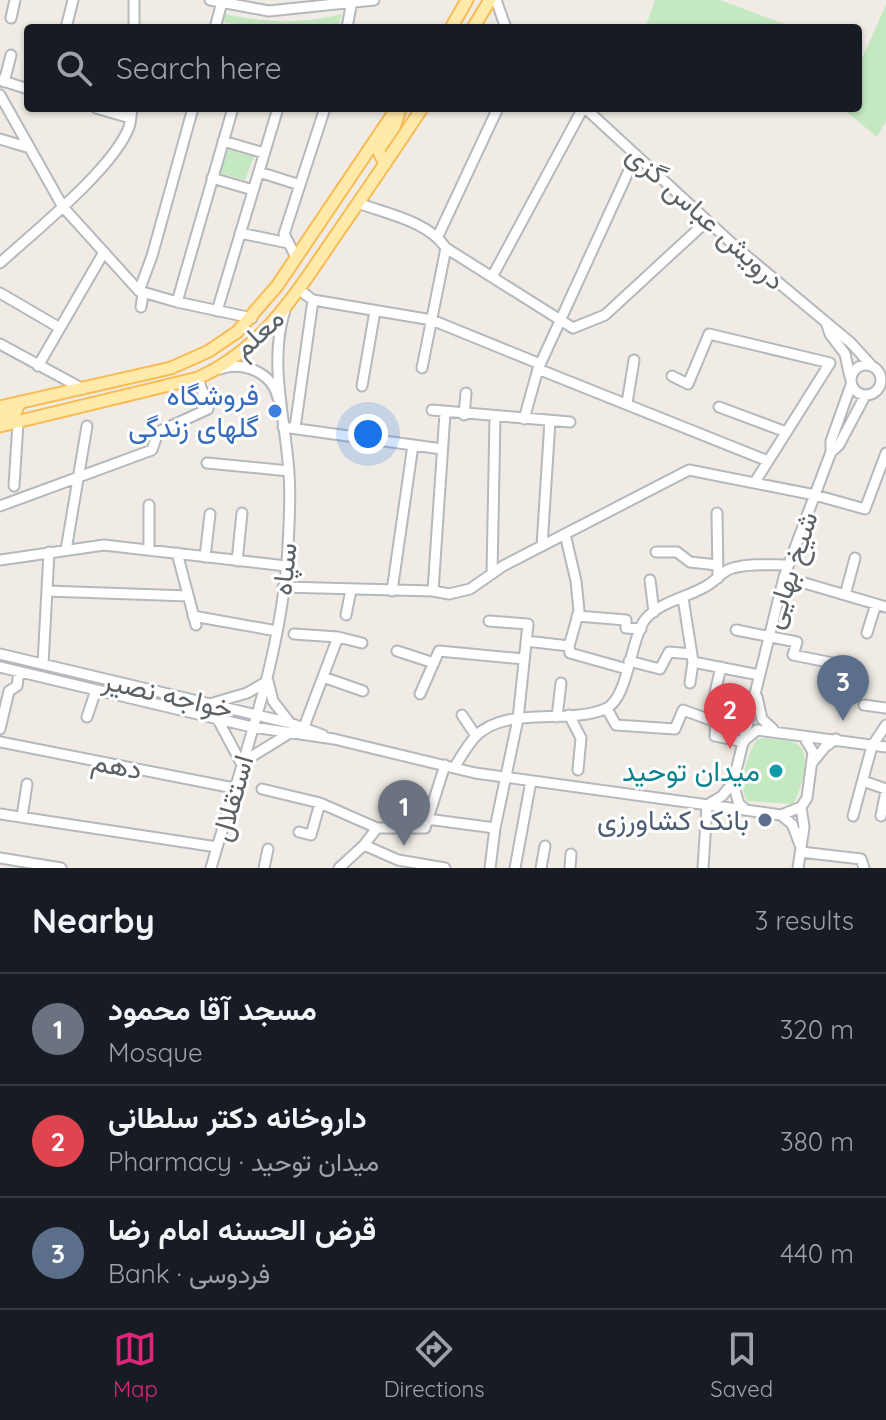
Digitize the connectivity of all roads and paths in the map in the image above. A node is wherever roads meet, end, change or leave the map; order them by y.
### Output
1 (15, 0) edge
2 (73, 0) edge
3 (134, 0) edge
4 (210, 0) edge
5 (374, 0) edge
6 (467, 0) edge
7 (493, 0) edge
8 (222, 2) junction
9 (352, 2) edge
10 (278, 5) edge
11 (11, 18) dead end
12 (67, 24) edge
13 (134, 24) edge
14 (216, 24) edge
15 (348, 24) edge
16 (453, 24) edge
17 (476, 24) edge
18 (504, 24) edge
19 (11, 55) dead end
20 (2, 81) edge
21 (24, 88) edge
22 (0, 95) edge
23 (192, 112) edge
24 (232, 112) edge
25 (277, 112) edge
26 (324, 112) edge
27 (395, 112) edge
28 (397, 112) edge
29 (419, 112) edge
30 (496, 112) edge
31 (582, 112) edge
32 (588, 112) edge
33 (131, 113) edge
34 (2, 140) edge
35 (223, 141) junction
36 (30, 148) junction
37 (0, 152) edge
38 (264, 153) junction
39 (636, 155) junction
40 (385, 164) junction
41 (259, 172) junction
42 (212, 178) junction
43 (300, 185) junction
44 (253, 190) junction
45 (358, 203) junction
46 (63, 207) junction
47 (707, 221) junction
48 (240, 233) junction
49 (438, 236) junction
50 (288, 243) junction
51 (0, 245) edge
52 (446, 248) junction
53 (14, 251) junction
54 (104, 252) junction
55 (296, 257) junction
56 (0, 263) edge
57 (492, 277) junction
58 (298, 289) junction
59 (0, 293) edge
60 (141, 293) junction
61 (313, 300) junction
62 (177, 302) junction
63 (141, 307) dead end
64 (286, 307) junction
65 (217, 311) junction
66 (375, 311) junction
67 (252, 318) junction
68 (432, 320) junction
69 (561, 320) junction
70 (827, 325) junction
71 (60, 328) junction
72 (0, 344) edge
73 (634, 360) dead end
74 (38, 366) junction
75 (539, 367) junction
76 (422, 368) dead end
77 (878, 369) edge
78 (213, 371) junction
79 (672, 376) dead end
80 (198, 378) junction
81 (850, 381) junction
82 (362, 386) dead end
83 (83, 389) junction
84 (65, 392) junction
85 (886, 392) edge
86 (466, 393) dead end
87 (869, 395) junction
88 (20, 402) junction
89 (627, 403) junction
90 (0, 407) edge
91 (719, 407) dead end
92 (432, 410) dead end
93 (445, 413) junction
94 (464, 415) junction
95 (0, 416) edge
96 (495, 417) junction
97 (524, 419) junction
98 (550, 421) junction
99 (20, 422) junction
100 (570, 422) dead end
101 (283, 424) junction
102 (0, 426) edge
103 (87, 426) dead end
104 (295, 428) junction
105 (786, 432) junction
106 (413, 445) junction
107 (442, 449) junction
108 (831, 452) junction
109 (886, 453) edge
110 (768, 461) junction
111 (207, 463) dead end
112 (289, 471) junction
113 (76, 478) junction
114 (755, 482) junction
115 (14, 486) dead end
116 (815, 495) junction
117 (149, 505) dead end
118 (0, 506) edge
119 (242, 513) dead end
120 (717, 513) dead end
121 (210, 514) dead end
122 (565, 534) junction
123 (542, 546) junction
124 (66, 550) junction
125 (149, 550) junction
126 (49, 552) junction
127 (656, 552) dead end
128 (177, 553) junction
129 (205, 557) junction
130 (855, 558) dead end
131 (0, 560) edge
132 (237, 561) junction
133 (717, 565) junction
134 (788, 565) junction
135 (286, 566) junction
136 (492, 574) junction
137 (784, 577) junction
138 (718, 578) junction
139 (650, 580) dead end
140 (283, 587) junction
141 (351, 590) junction
142 (47, 591) junction
143 (392, 591) junction
144 (433, 591) junction
145 (845, 595) junction
146 (188, 596) junction
147 (683, 598) junction
148 (881, 605) edge
149 (654, 612) junction
150 (346, 615) dead end
151 (577, 616) junction
152 (489, 621) dead end
153 (641, 629) junction
154 (736, 630) dead end
155 (277, 631) junction
156 (867, 633) dead end
157 (294, 634) dead end
158 (769, 634) junction
159 (338, 637) junction
160 (526, 641) junction
161 (362, 643) dead end
162 (569, 646) junction
163 (397, 651) dead end
164 (0, 654) edge
165 (692, 658) junction
166 (524, 659) junction
167 (434, 663) junction
168 (833, 663) dead end
169 (43, 664) junction
170 (628, 665) junction
171 (0, 667) edge
172 (721, 667) junction
173 (19, 672) junction
174 (759, 675) junction
175 (323, 677) junction
176 (268, 681) junction
177 (120, 683) junction
178 (561, 683) dead end
179 (690, 683) dead end
180 (96, 690) junction
181 (756, 690) junction
182 (363, 691) dead end
183 (420, 694) dead end
184 (117, 695) junction
185 (207, 704) junction
186 (864, 705) dead end
187 (886, 708) edge
188 (607, 709) junction
189 (256, 715) junction
190 (462, 715) dead end
191 (569, 715) junction
192 (87, 717) dead end
193 (557, 717) junction
194 (217, 718) junction
195 (709, 718) junction
196 (518, 719) junction
197 (616, 725) junction
198 (886, 725) edge
199 (252, 727) junction
200 (304, 727) junction
201 (290, 728) junction
202 (0, 729) edge
203 (776, 731) junction
204 (476, 736) junction
205 (609, 736) dead end
206 (804, 737) junction
207 (334, 739) junction
208 (836, 739) junction
209 (0, 742) edge
210 (744, 742) junction
211 (872, 746) junction
212 (886, 747) edge
213 (241, 763) junction
214 (812, 763) junction
215 (449, 767) junction
216 (578, 770) dead end
217 (506, 777) junction
218 (531, 781) junction
219 (863, 781) junction
220 (733, 783) junction
221 (27, 784) dead end
222 (234, 788) junction
223 (262, 789) dead end
224 (886, 790) edge
225 (320, 803) junction
226 (707, 805) junction
227 (801, 807) junction
228 (746, 810) junction
229 (0, 814) edge
230 (781, 815) junction
231 (853, 816) dead end
232 (881, 816) dead end
233 (22, 817) junction
234 (427, 819) junction
235 (377, 828) junction
236 (495, 828) junction
237 (299, 832) dead end
238 (364, 845) junction
239 (545, 846) dead end
240 (217, 847) junction
241 (268, 849) dead end
242 (801, 852) junction
243 (571, 854) dead end
244 (0, 858) edge
245 (26, 865) edge
246 (61, 868) edge
247 (211, 868) edge
248 (264, 868) edge
249 (339, 868) edge
250 (445, 868) edge
251 (490, 868) edge
252 (515, 868) edge
253 (539, 868) edge
254 (570, 868) edge
255 (703, 868) edge
256 (798, 868) edge
257 (864, 868) edge

1 - 11 street
2 - 12 street
3 - 13 street
4 - 8 street
5 - 9 street
6 - 16 main road
7 - 17 main road
7 - 18 street
8 - 10 street
8 - 14 street
9 - 10 street
9 - 15 street
19 - 20 street
20 - 21 street
22 - 36 street
23 - 60 street
24 - 35 street
25 - 38 street
26 - 43 street
27 - 55 main road, معلم
28 - 40 main road
29 - 40 main road, معلم
30 - 49 street
31 - 57 street
32 - 39 street, درویش عباس گزی
33 - 46 street
34 - 36 street
34 - 37 street
35 - 38 street
35 - 42 street
36 - 46 street
38 - 41 street
39 - 47 street, درویش عباس گزی
39 - 69 street
40 - 45 main road, معلم
41 - 43 street
41 - 44 street
42 - 44 street
42 - 62 street
43 - 50 street
44 - 48 street
45 - 49 street
45 - 58 main road, معلم
46 - 53 street
46 - 54 street
47 - 69 street
47 - 70 street, درویش عباس گزی
48 - 50 street
48 - 65 street
49 - 52 street
50 - 55 street
51 - 53 street
52 - 57 street
52 - 68 street
53 - 56 street
54 - 60 street
54 - 71 street
55 - 67 main road, معلم
57 - 69 street
58 - 61 street
58 - 64 main road, معلم
59 - 71 street
60 - 62 street
60 - 63 street
61 - 66 street
61 - 104 street
62 - 65 street
64 - 78 main road, معلم
64 - 101 street
65 - 67 street
66 - 68 street
66 - 82 street
67 - 83 main road, معلم
68 - 75 street
68 - 76 street
69 - 75 street
70 - 77 street, درویش عباس گزی
70 - 81 street, درویش عباس گزی
71 - 74 street
72 - 74 street
73 - 89 street
74 - 83 street
75 - 89 street
75 - 97 street
77 - 81 street
77 - 87 street
78 - 80 main road, معلم
78 - 101 street
79 - 105 street
80 - 99 main road, معلم
80 - 113 street
81 - 87 street
81 - 108 street, شیخ بهایی
83 - 84 main road, معلم
84 - 88 main road, معلم
84 - 99 main road
85 - 87 street
86 - 94 street
87 - 108 street, شیخ بهایی
88 - 90 main road, معلم
88 - 95 main road
89 - 110 street
91 - 105 street
92 - 93 street
93 - 94 street
93 - 107 street
94 - 96 street
96 - 97 street
96 - 136 street
97 - 98 street
98 - 100 street
98 - 123 street
99 - 102 main road, معلم
99 - 115 street
101 - 104 street
101 - 112 street, سپاه
103 - 113 street
104 - 106 street
105 - 110 street
106 - 107 street
106 - 143 street
107 - 144 street
108 - 116 street, شیخ بهایی
109 - 116 street
110 - 114 street
111 - 112 street
112 - 135 street, سپاه
113 - 118 street
113 - 124 street
114 - 116 street
114 - 122 street
116 - 134 street, شیخ بهایی
117 - 125 street
119 - 132 street
120 - 133 street
121 - 129 street
122 - 123 street
122 - 151 street
123 - 136 street
124 - 125 street
124 - 126 street
125 - 128 street
126 - 131 street
126 - 142 street
127 - 133 street
128 - 129 street
128 - 146 street
129 - 132 street
130 - 145 street
132 - 135 street
133 - 138 street
134 - 137 street, شیخ بهایی
134 - 138 street
135 - 140 street, سپاه
136 - 144 street
137 - 145 street
137 - 158 street, شیخ بهایی
138 - 147 street
139 - 149 street
140 - 141 street
140 - 155 street, سپاه
141 - 143 street
141 - 150 street
142 - 146 street
142 - 169 street
143 - 144 street
145 - 148 street
146 - 155 street
147 - 149 street
147 - 165 street
148 - 156 street
149 - 153 street
151 - 153 street
151 - 162 street
152 - 160 street
153 - 170 street
154 - 158 street
155 - 176 street, سپاه
157 - 159 street
158 - 168 street
158 - 174 street, شیخ بهایی
159 - 161 street
159 - 175 street
160 - 162 street
160 - 166 street
162 - 170 street
163 - 167 street
164 - 169 street, خواجه نصیر
165 - 170 street
165 - 172 street
165 - 179 street
166 - 167 street
166 - 196 street
167 - 183 street
169 - 177 street, خواجه نصیر
170 - 188 street
171 - 173 street, خواجه نصیر
172 - 174 street
172 - 195 street
173 - 180 street, خواجه نصیر
173 - 202 street
174 - 181 street, شیخ بهایی
175 - 182 street
175 - 200 street
176 - 185 street
176 - 189 street, سپاه
176 - 201 street
177 - 184 street
177 - 185 street, خواجه نصیر
178 - 193 street
180 - 184 street, خواجه نصیر
180 - 192 street
181 - 203 street
181 - 210 street, شیخ بهایی
184 - 194 street, خواجه نصیر
185 - 189 street, خواجه نصیر
186 - 187 street
188 - 191 street
188 - 197 street
189 - 199 street, استقلال
189 - 201 street, خواجه نصیر
190 - 204 street
191 - 193 street
191 - 216 street
193 - 196 street
194 - 199 street, خواجه نصیر
194 - 213 street
195 - 197 street
195 - 210 street
196 - 204 street
196 - 217 street
197 - 205 street
198 - 211 street
199 - 201 street, خواجه نصیر
199 - 213 street, استقلال
200 - 201 street, خواجه نصیر
200 - 207 street, خواجه نصیر
201 - 207 street, خواجه نصیر
201 - 213 street
203 - 206 street
203 - 210 street
204 - 215 street
206 - 208 street
206 - 214 street
207 - 215 street, خواجه نصیر
208 - 211 street
208 - 214 street
209 - 222 street, دهم
210 - 220 street
211 - 212 street
211 - 219 street
213 - 222 street, استقلال
214 - 227 street
215 - 217 street, خواجه نصیر
215 - 234 street
217 - 218 street, خواجه نصیر
217 - 236 street
218 - 226 street, خواجه نصیر
218 - 252 street
219 - 224 street
219 - 231 street
220 - 226 street
220 - 228 street
221 - 233 street
222 - 240 street, استقلال
223 - 225 street
224 - 232 street
225 - 235 street
225 - 237 street
226 - 228 street, خواجه نصیر
226 - 255 street
227 - 230 street
227 - 242 street
228 - 230 street
229 - 233 street
230 - 242 street
233 - 240 street
234 - 235 street
234 - 236 street
235 - 238 street
236 - 251 street
238 - 249 street
238 - 250 street
239 - 253 street
240 - 247 street, استقلال
241 - 248 street
242 - 256 street
242 - 257 street
243 - 254 street
244 - 245 street
245 - 246 street

